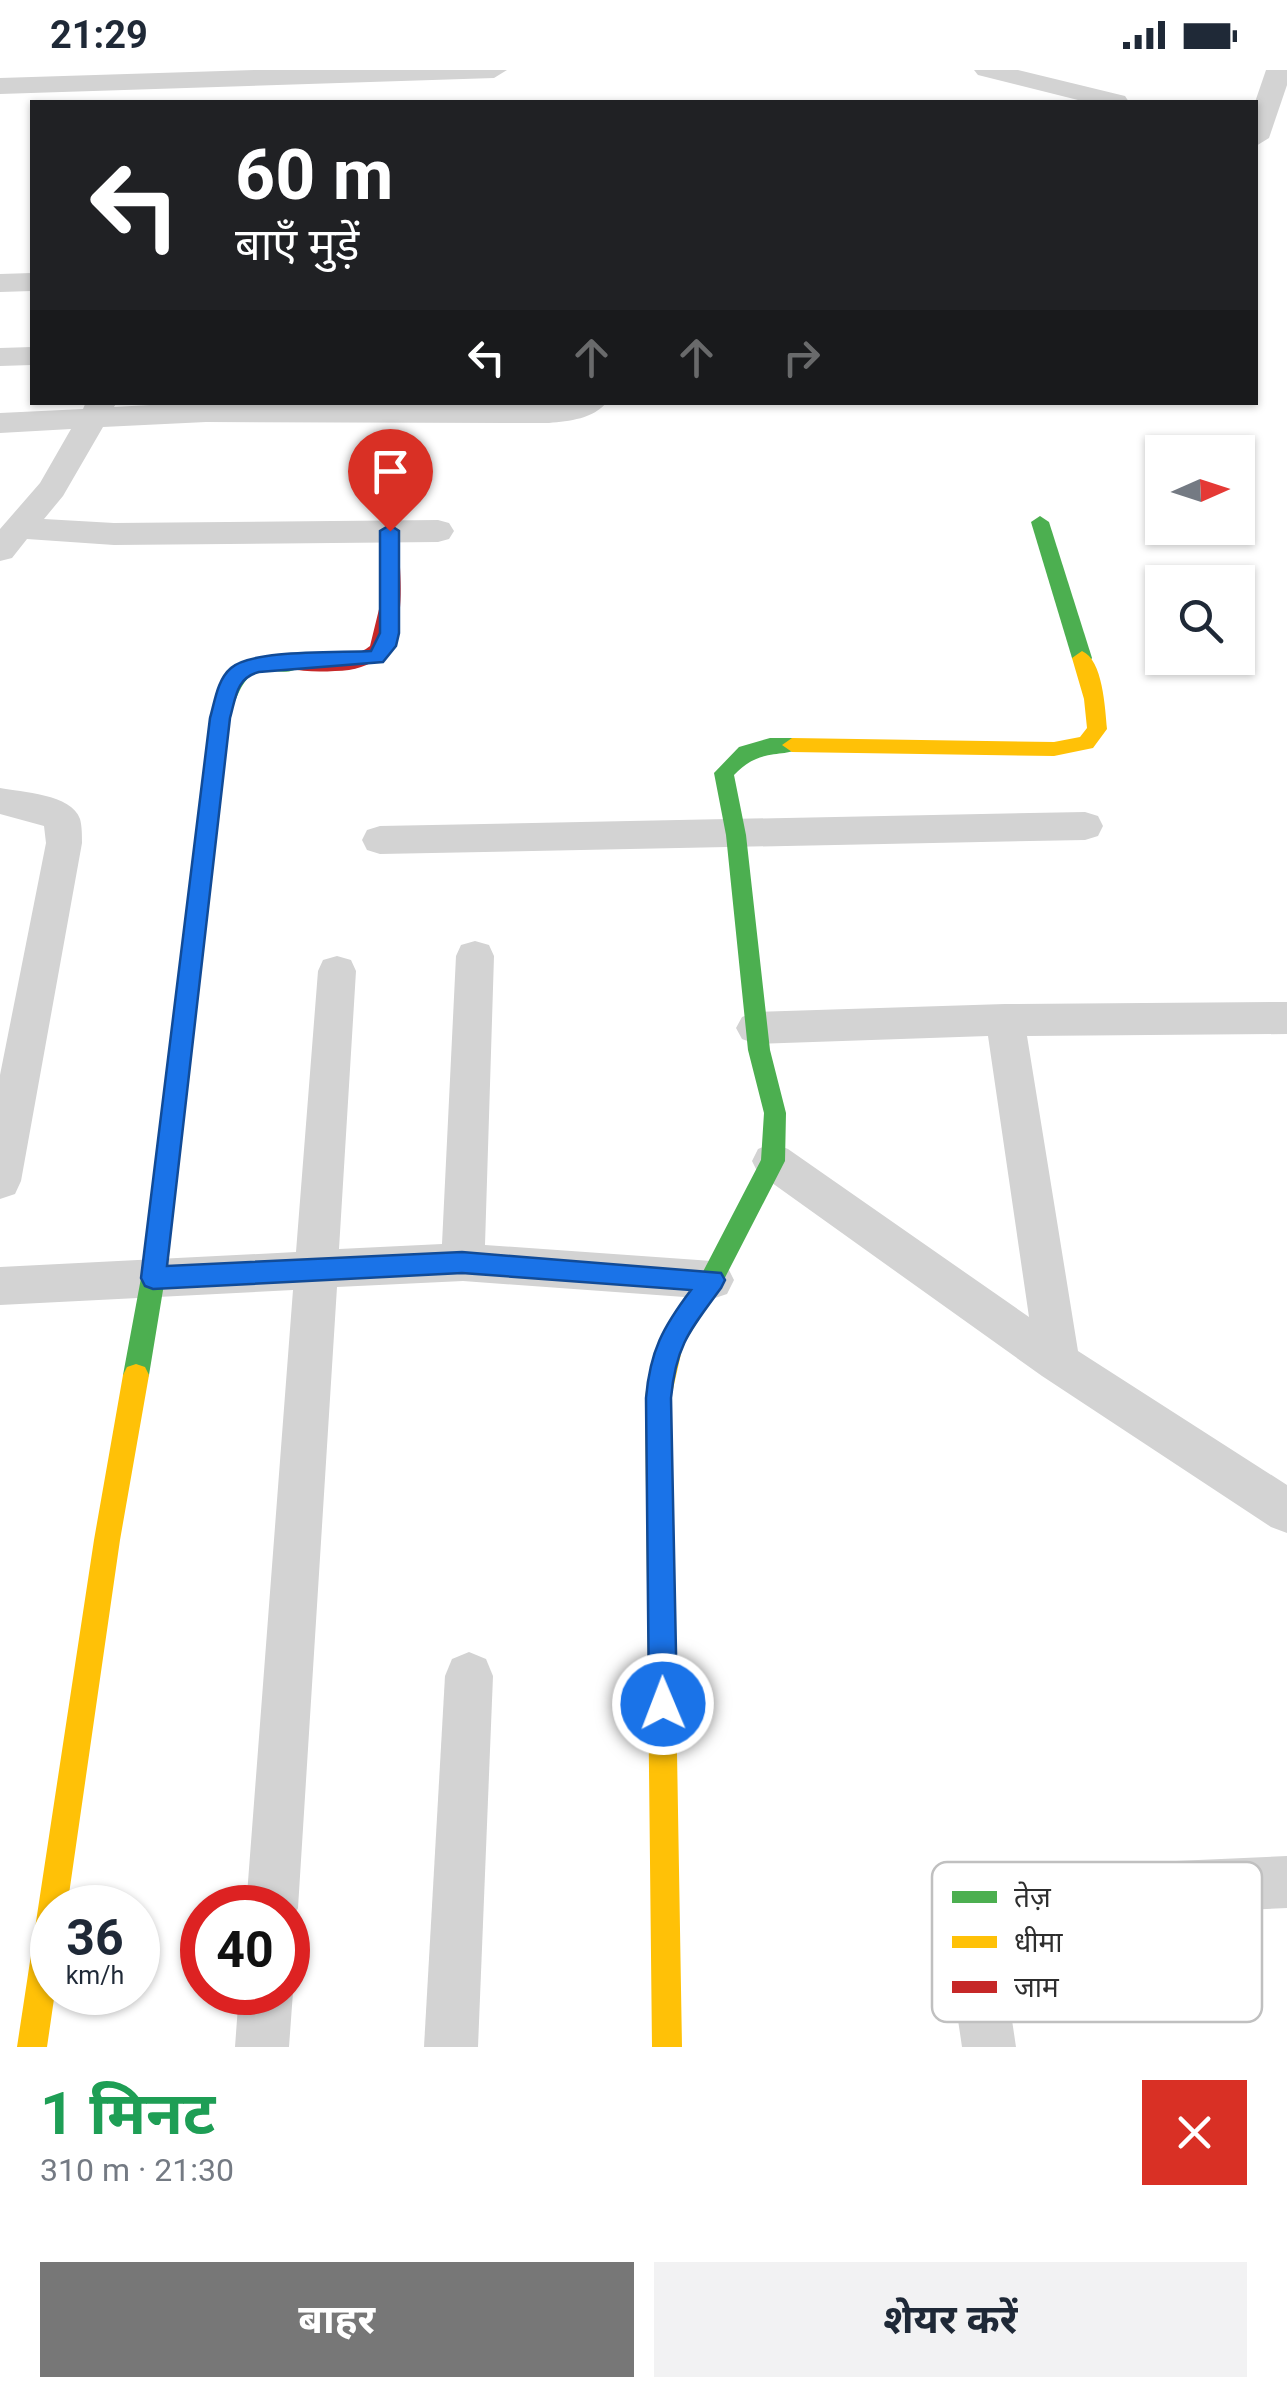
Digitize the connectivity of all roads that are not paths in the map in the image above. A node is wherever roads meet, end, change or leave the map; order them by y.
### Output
1 (494, 70) edge
2 (987, 70) edge
3 (1279, 70) edge
4 (407, 72) edge
5 (274, 76) junction
6 (0, 86) edge
7 (261, 100) edge
8 (1108, 100) edge
9 (1258, 130) edge
10 (1258, 139) edge
11 (1287, 148) edge
12 (30, 282) edge
13 (0, 283) edge
14 (0, 356) edge
15 (30, 356) edge
16 (585, 405) edge
17 (97, 411) edge
18 (0, 423) edge
19 (1040, 522) dead end
20 (390, 531) junction
21 (438, 531) dead end
22 (10, 539) edge
23 (0, 801) edge
24 (1085, 826) dead end
25 (736, 836) junction
26 (380, 840) dead end
27 (476, 956) dead end
28 (338, 971) dead end
29 (1287, 1018) edge
30 (1005, 1020) junction
31 (756, 1028) junction
32 (773, 1161) junction
33 (0, 1181) edge
34 (462, 1262) junction
35 (317, 1270) junction
36 (153, 1278) junction
37 (712, 1280) junction
38 (0, 1286) edge
39 (1058, 1362) junction
40 (1287, 1511) edge
41 (469, 1676) dead end
42 (1287, 1882) edge
43 (1262, 1883) edge
44 (274, 1885) edge
45 (264, 2015) edge
46 (985, 2022) edge
47 (32, 2047) edge
48 (262, 2047) edge
49 (451, 2047) edge
50 (668, 2047) edge
51 (989, 2047) edge

1 - 4 street
2 - 8 street
3 - 9 street
4 - 5 street
5 - 6 street
5 - 7 street
10 - 11 street
12 - 13 street
14 - 15 street
16 - 17 street
17 - 18 street
17 - 22 street
19 - 25 street
20 - 21 street
20 - 22 street
20 - 36 street
23 - 33 street
24 - 25 street
25 - 26 street
25 - 31 street
27 - 34 street
28 - 35 street
29 - 30 street
30 - 31 street
30 - 39 street
31 - 32 street
32 - 37 street
32 - 39 street
34 - 35 street
34 - 37 street
35 - 36 street
35 - 44 street
36 - 38 street
36 - 47 street
37 - 50 street
39 - 40 street
41 - 49 street
42 - 43 street
45 - 48 street
46 - 51 street

